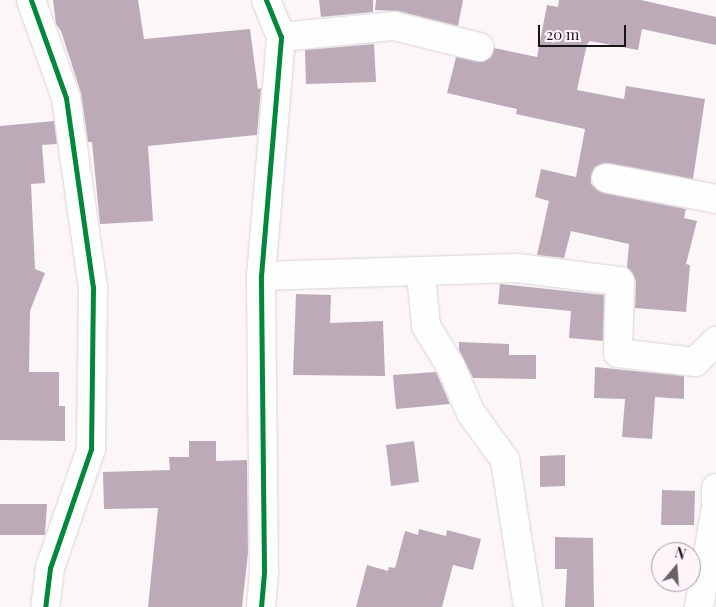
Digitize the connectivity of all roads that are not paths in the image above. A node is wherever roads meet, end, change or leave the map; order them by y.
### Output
1 (32, 0) edge
2 (266, 0) edge
3 (281, 38) junction
4 (479, 47) dead end
5 (606, 178) dead end
6 (716, 199) edge
7 (421, 274) junction
8 (261, 276) junction
9 (716, 341) edge
10 (716, 488) edge
11 (716, 512) edge
12 (46, 607) edge
13 (260, 607) edge
14 (528, 607) edge
15 (699, 607) edge

1 - 12 street
2 - 3 street
3 - 4 street
3 - 8 street
5 - 6 street
7 - 8 street
7 - 9 street
7 - 14 street
8 - 13 street
10 - 11 street
11 - 15 street

